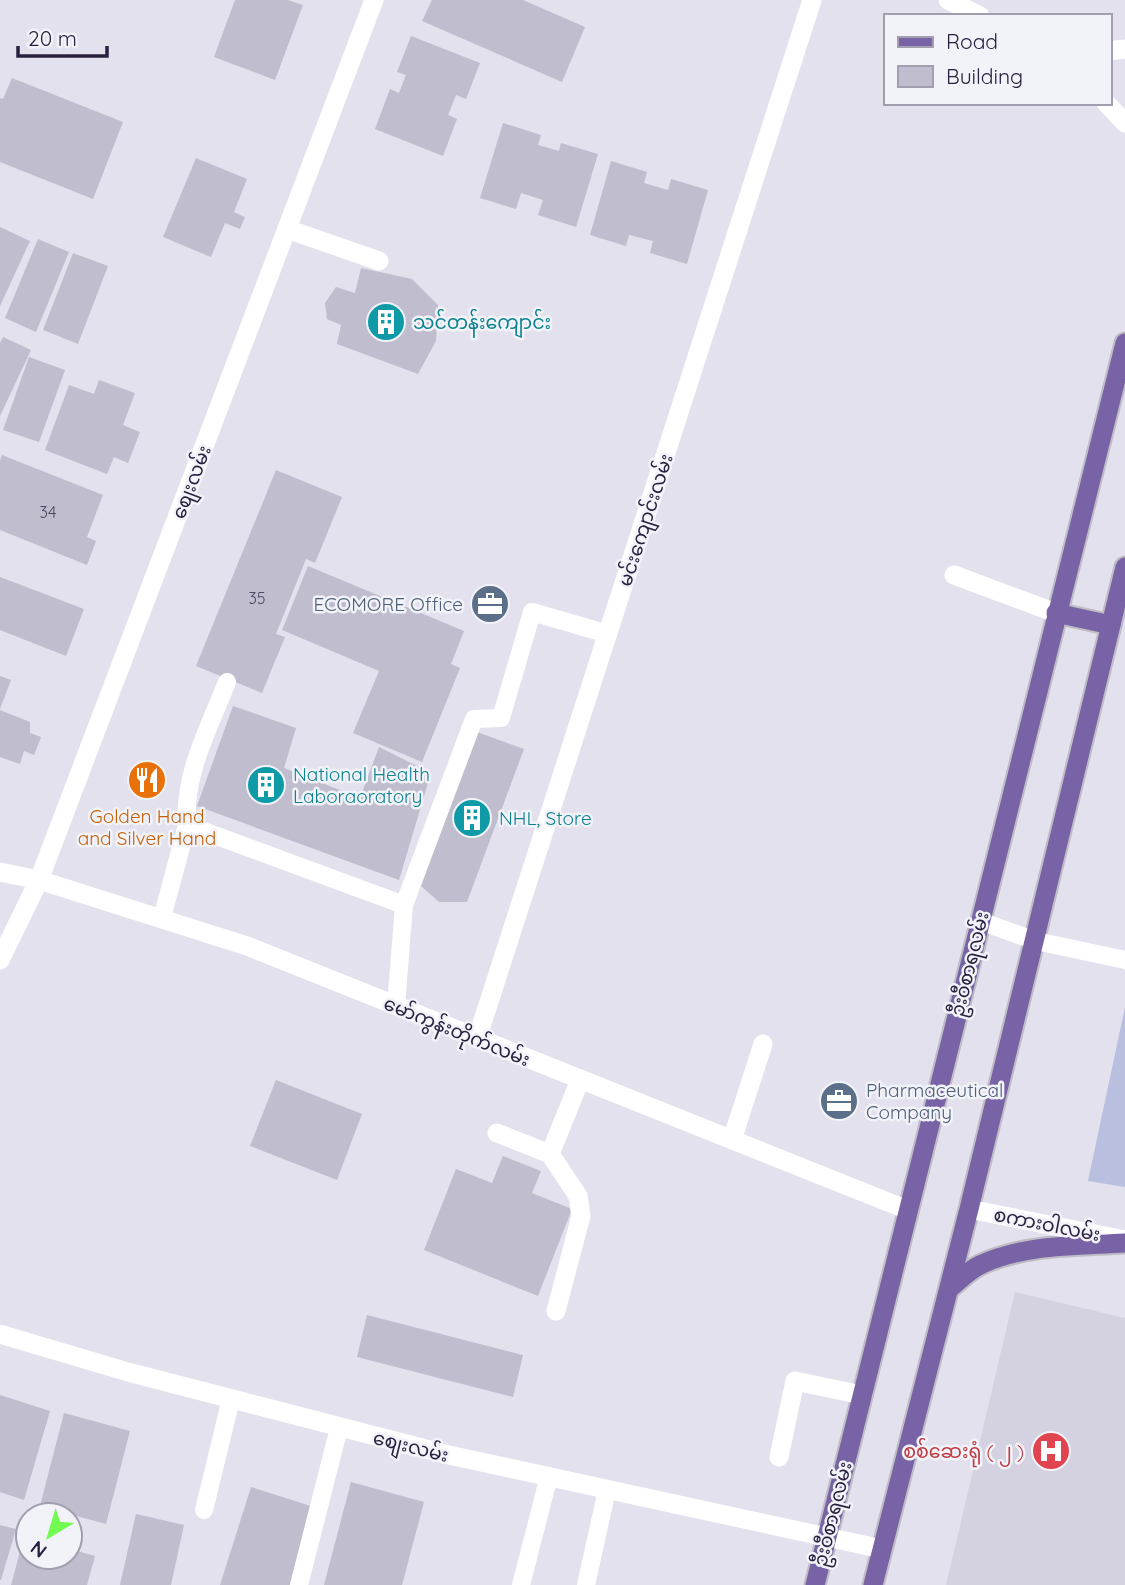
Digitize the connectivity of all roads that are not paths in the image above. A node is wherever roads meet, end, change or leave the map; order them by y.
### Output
1 (374, 0) edge
2 (812, 0) edge
3 (947, 0) edge
4 (975, 14) edge
5 (1108, 105) edge
6 (1125, 123) edge
7 (287, 229) junction
8 (379, 261) dead end
9 (1125, 343) edge
10 (1122, 366) edge
11 (1125, 567) edge
12 (954, 575) dead end
13 (1056, 613) junction
14 (1111, 625) junction
15 (608, 634) junction
16 (227, 682) dead end
17 (187, 825) junction
18 (0, 872) edge
19 (39, 880) junction
20 (404, 905) junction
21 (162, 918) junction
22 (980, 921) junction
23 (1036, 941) junction
24 (0, 960) edge
25 (1125, 960) edge
26 (396, 1006) junction
27 (477, 1039) junction
28 (763, 1044) dead end
29 (580, 1080) junction
30 (497, 1133) dead end
31 (733, 1140) junction
32 (550, 1154) junction
33 (908, 1209) junction
34 (969, 1209) junction
35 (1125, 1242) edge
36 (950, 1288) junction
37 (556, 1311) dead end
38 (0, 1334) edge
39 (862, 1395) junction
40 (231, 1399) junction
41 (339, 1428) junction
42 (779, 1457) dead end
43 (549, 1476) junction
44 (607, 1490) junction
45 (204, 1510) dead end
46 (827, 1536) junction
47 (882, 1549) junction
48 (299, 1585) edge
49 (521, 1585) edge
50 (586, 1585) edge
51 (815, 1585) edge
52 (873, 1585) edge

1 - 7 street, စျေးလမ်း
2 - 15 street, မင်းကျောင်းလမ်း
3 - 4 street
5 - 6 street
7 - 8 street
7 - 19 street, စျေးလမ်း
9 - 10 main road, ဦးဝီစာရလမ်း
10 - 13 main road, ဦးဝီစာရလမ်း
11 - 14 main road
12 - 13 street
13 - 14 main road
13 - 22 main road, ဦးဝီစာရလမ်း
14 - 23 main road
15 - 20 lane
15 - 27 street, မင်းကျောင်းလမ်း
16 - 17 lane
17 - 20 lane
17 - 21 lane
18 - 19 street, မော်ကွန်းတိုက်လမ်း
19 - 21 street, မော်ကွန်းတိုက်လမ်း
19 - 24 street, စျေးလမ်း
20 - 26 lane
21 - 26 street, မော်ကွန်းတိုက်လမ်း
22 - 23 lane
22 - 33 main road, ဦးဝီစာရလမ်း
23 - 25 lane
23 - 34 main road
26 - 27 street, မော်ကွန်းတိုက်လမ်း
27 - 29 street, မော်ကွန်းတိုက်လမ်း
28 - 31 street
29 - 31 street, မော်ကွန်းတိုက်လမ်း
29 - 32 street
30 - 32 street
31 - 33 street, မော်ကွန်းတိုက်လမ်း
32 - 37 street
33 - 39 main road, ဦးဝီစာရလမ်း
34 - 35 street, စကားဝါလမ်း
34 - 36 main road
35 - 36 main road
36 - 47 main road
38 - 40 street, စျေးလမ်း
39 - 42 street
39 - 46 main road, ဦးဝီစာရလမ်း
40 - 41 street, စျေးလမ်း
40 - 45 lane
41 - 43 street, စျေးလမ်း
41 - 48 lane
43 - 44 street, စျေးလမ်း
43 - 49 lane
44 - 46 street, စျေးလမ်း
44 - 50 lane
46 - 47 street, စျေးလမ်း
46 - 51 main road, ဦးဝီစာရလမ်း
47 - 52 main road

